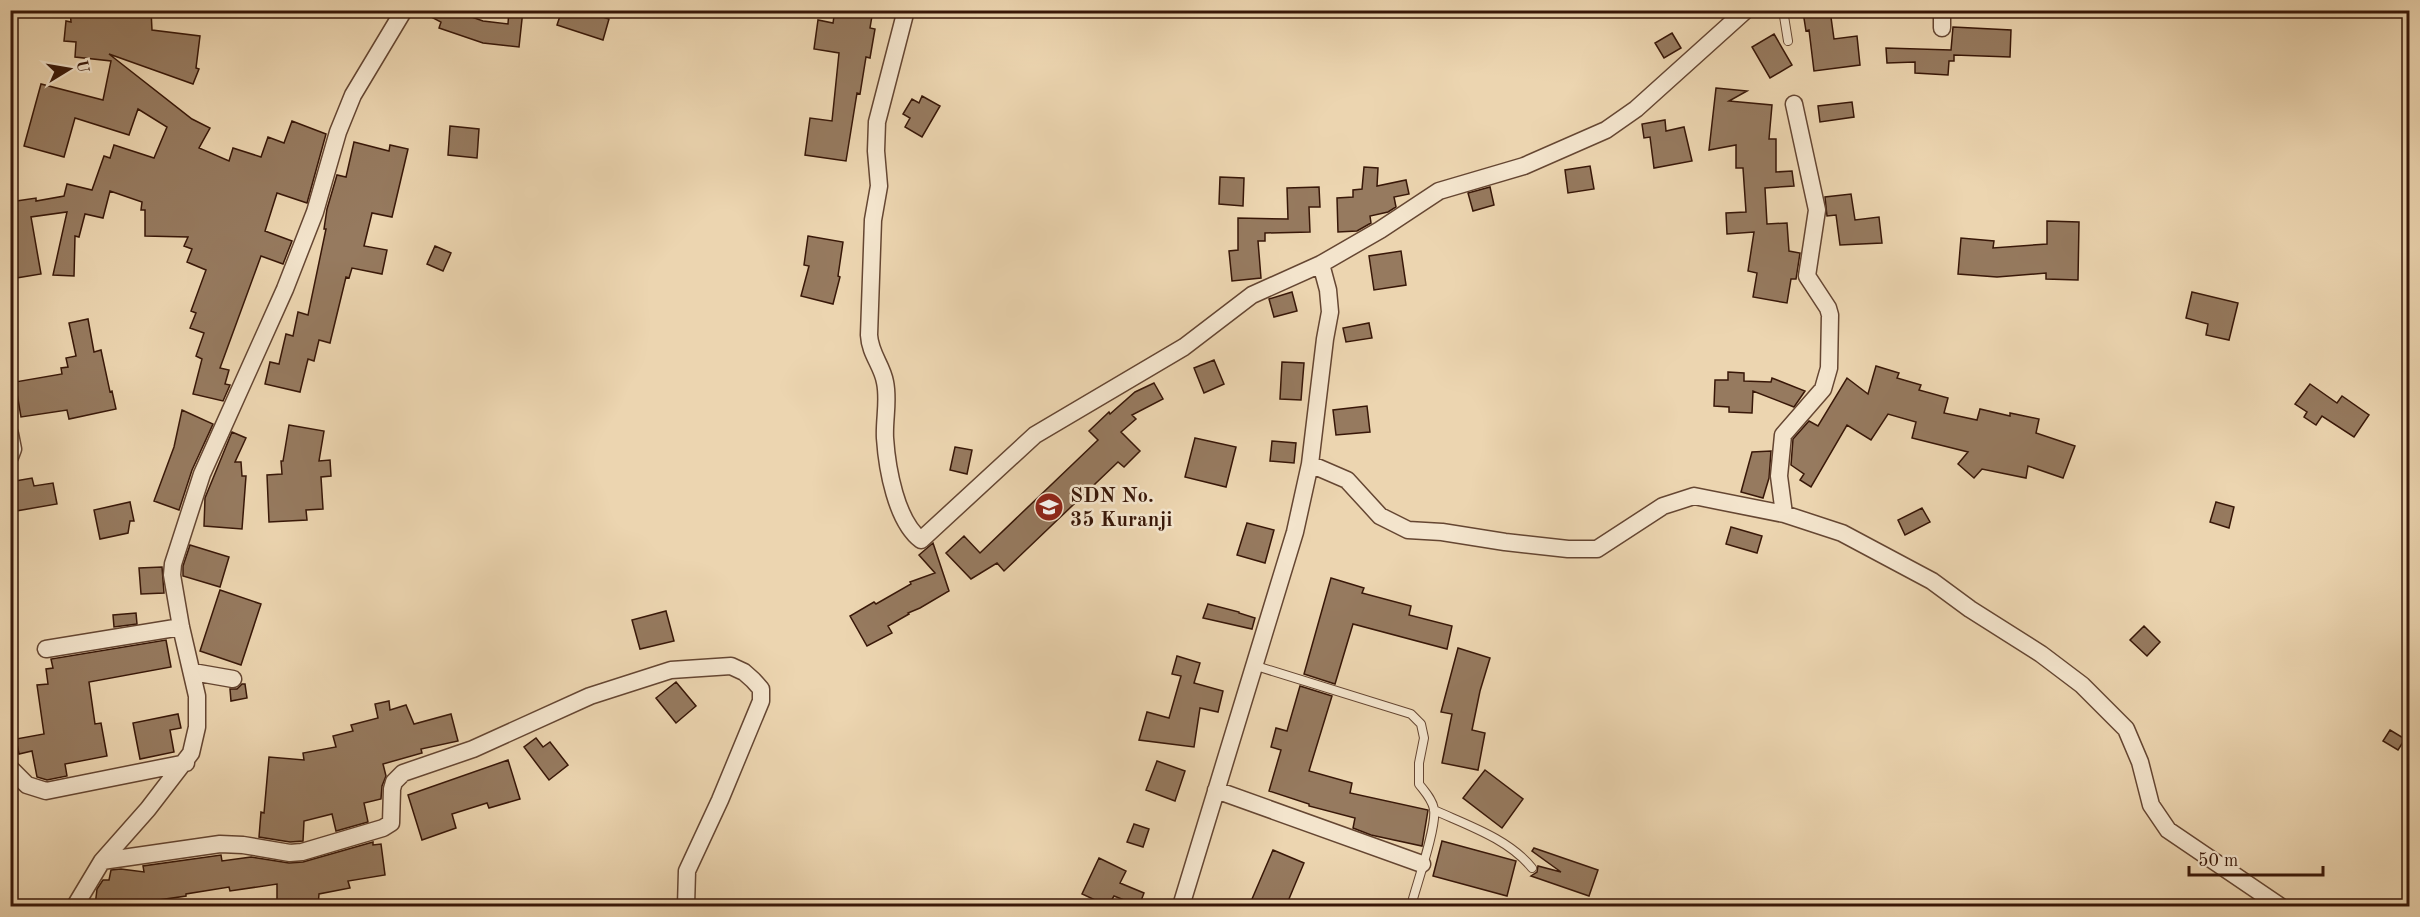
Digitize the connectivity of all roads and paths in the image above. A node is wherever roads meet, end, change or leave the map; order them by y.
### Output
1 (404, 10) edge
2 (906, 10) edge
3 (1746, 10) edge
4 (1783, 10) edge
5 (1942, 10) edge
6 (1942, 28) dead end
7 (1788, 40) dead end
8 (1794, 104) dead end
9 (1321, 264) junction
10 (10, 434) edge
11 (10, 456) edge
12 (1310, 464) junction
13 (1784, 514) junction
14 (182, 627) junction
15 (46, 649) dead end
16 (1253, 665) junction
17 (193, 672) junction
18 (232, 679) dead end
19 (186, 763) junction
20 (10, 768) edge
21 (1216, 790) junction
22 (1434, 810) junction
23 (102, 861) junction
24 (1422, 864) junction
25 (1532, 868) dead end
26 (75, 906) edge
27 (686, 906) edge
28 (1181, 906) edge
29 (1411, 906) edge
30 (2280, 906) edge

1 - 14 street
2 - 9 street
3 - 9 street
4 - 7 lane
5 - 6 street
8 - 13 street
9 - 12 street
10 - 11 street
12 - 13 street
12 - 16 street
13 - 30 street
14 - 15 street
14 - 17 street
16 - 21 street
16 - 22 lane
17 - 18 street
17 - 19 street
19 - 20 street
19 - 23 street
21 - 24 street
21 - 28 street
22 - 24 lane
22 - 25 lane
23 - 26 street
23 - 27 street
24 - 29 lane

